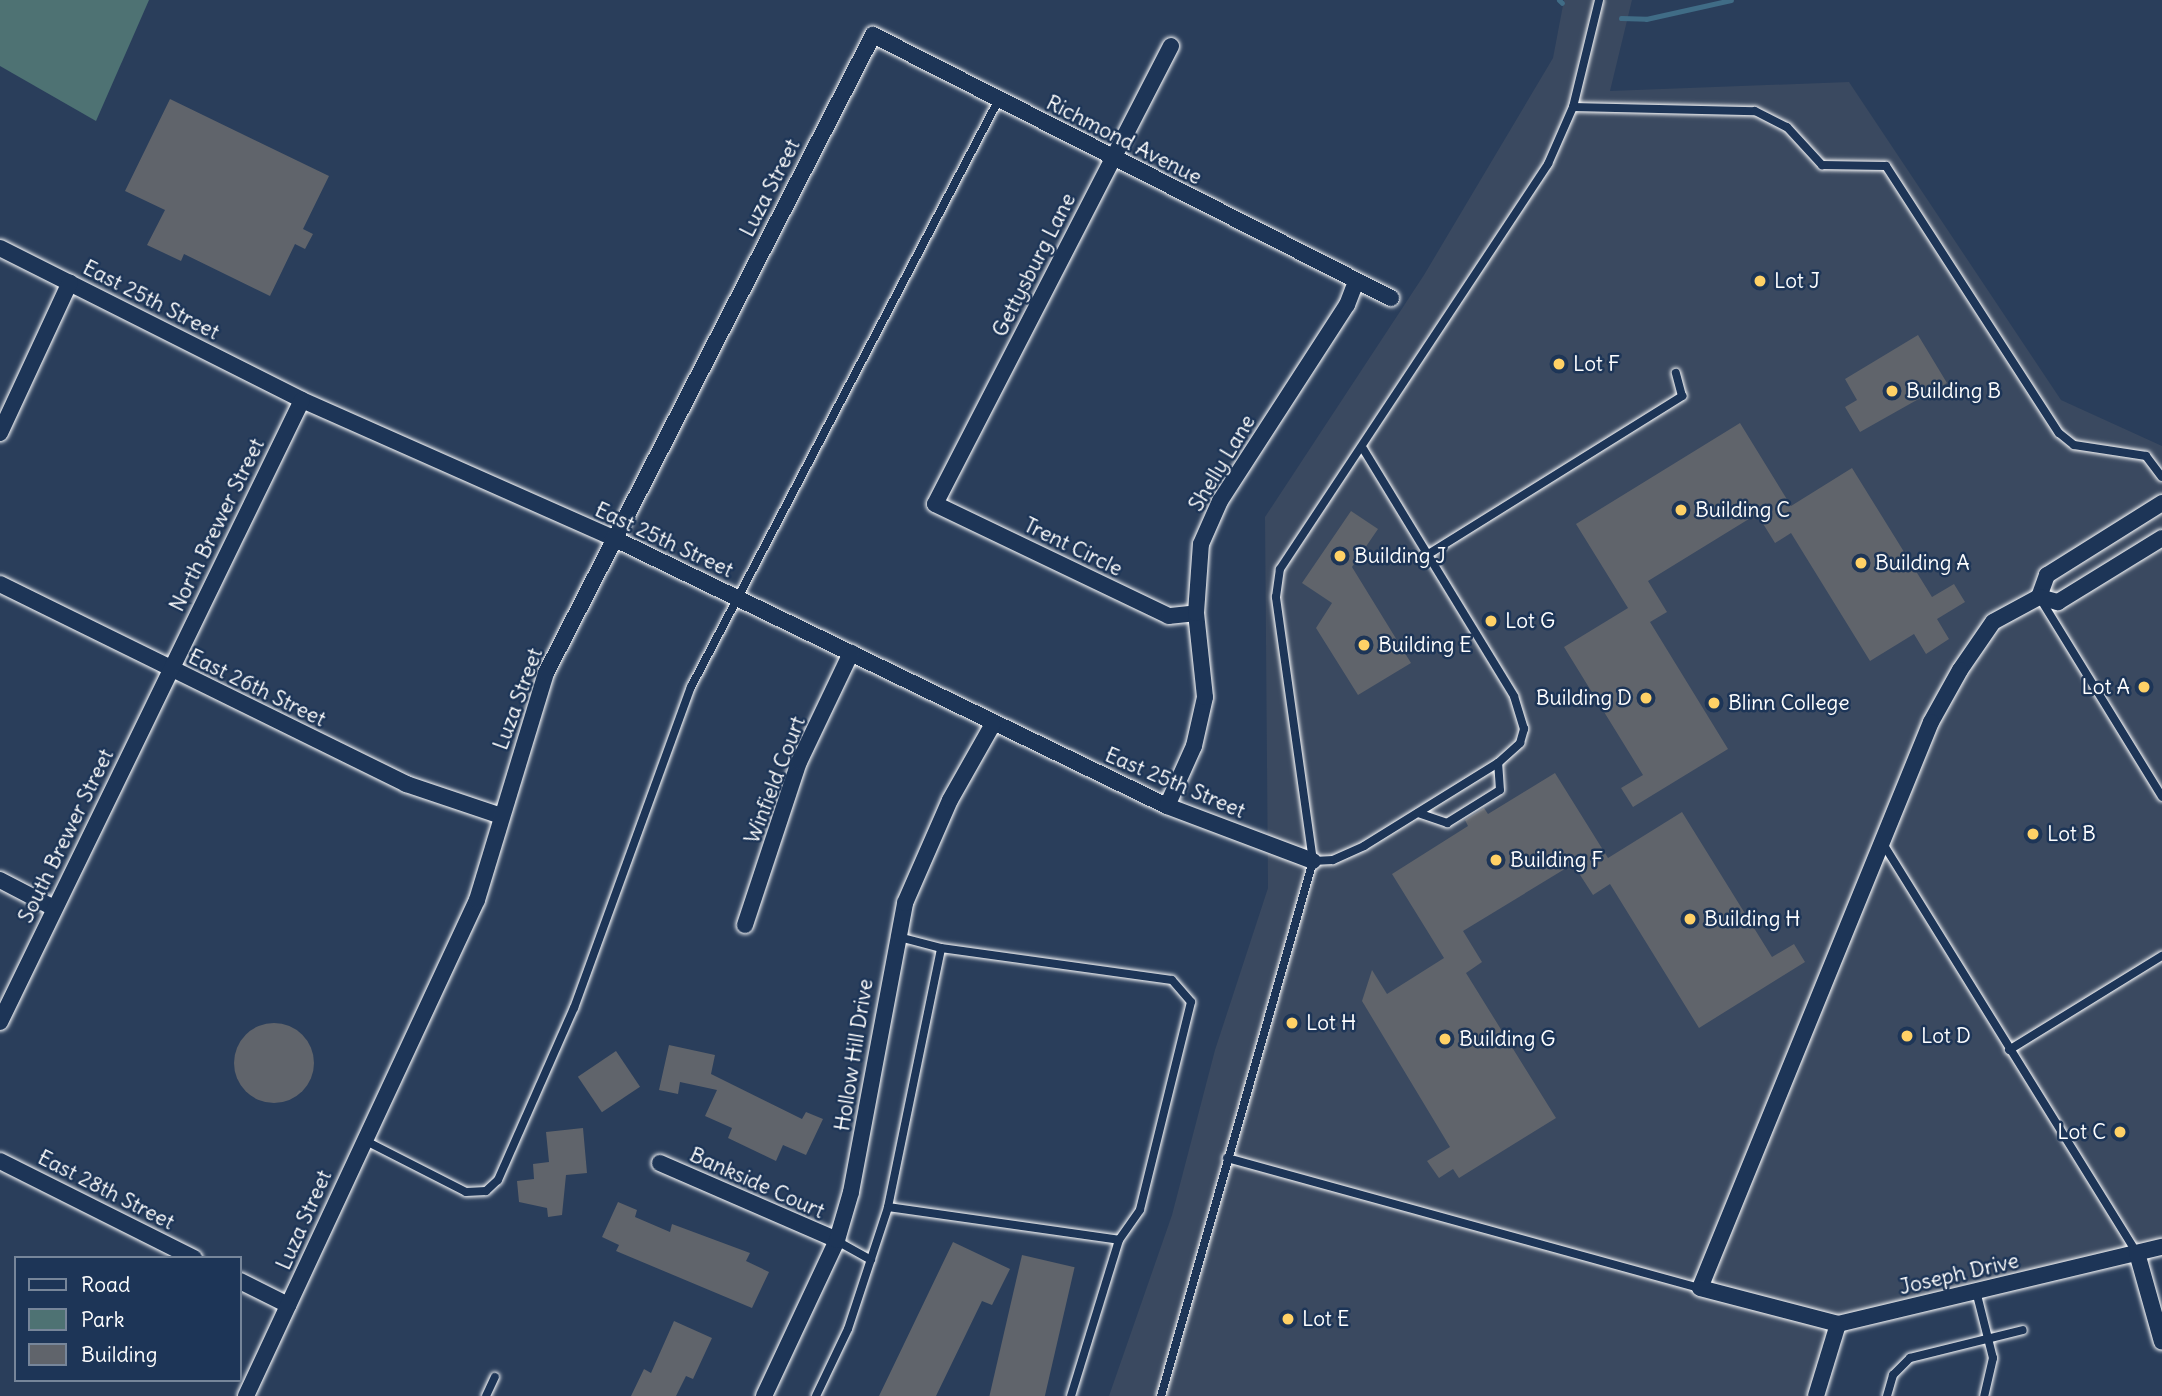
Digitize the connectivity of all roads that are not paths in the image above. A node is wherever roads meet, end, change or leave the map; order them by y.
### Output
1 (1599, 0) edge
2 (873, 34) joint
3 (1171, 46) dead end
4 (999, 99) junction
5 (1573, 107) junction
6 (1113, 158) junction
7 (0, 248) edge
8 (70, 282) junction
9 (1356, 282) junction
10 (1391, 298) dead end
11 (1676, 373) dead end
12 (302, 400) junction
13 (0, 433) edge
14 (1363, 449) junction
15 (2162, 477) edge
16 (2162, 503) edge
17 (935, 504) joint
18 (613, 538) junction
19 (2162, 538) edge
20 (1427, 555) junction
21 (0, 584) edge
22 (2039, 597) junction
23 (738, 598) junction
24 (1196, 613) junction
25 (851, 653) junction
26 (171, 669) junction
27 (993, 724) junction
28 (1498, 763) junction
29 (2162, 797) edge
30 (1167, 806) junction
31 (1418, 813) junction
32 (501, 816) junction
33 (1882, 842) junction
34 (1313, 861) junction
35 (0, 880) edge
36 (54, 908) junction
37 (745, 925) dead end
38 (899, 937) junction
39 (941, 948) junction
40 (2162, 956) edge
41 (0, 1022) edge
42 (2009, 1050) junction
43 (363, 1140) junction
44 (1227, 1158) junction
45 (0, 1161) edge
46 (660, 1163) dead end
47 (888, 1207) junction
48 (837, 1240) junction
49 (1119, 1240) junction
50 (2162, 1247) edge
51 (2137, 1253) junction
52 (190, 1256) edge
53 (871, 1260) junction
54 (242, 1282) edge
55 (1700, 1288) junction
56 (1976, 1291) junction
57 (288, 1305) junction
58 (1838, 1324) junction
59 (2023, 1330) dead end
60 (1990, 1338) junction
61 (2162, 1342) edge
62 (495, 1377) dead end
63 (246, 1396) edge
64 (486, 1396) edge
65 (764, 1396) edge
66 (816, 1396) edge
67 (1071, 1396) edge
68 (1161, 1396) edge
69 (1816, 1396) edge
70 (1887, 1396) edge
71 (1984, 1396) edge

1 - 5 lane
2 - 4 street, Richmond Avenue
2 - 18 street, Luza Street
3 - 6 street, Gettysburg Lane
4 - 6 street, Richmond Avenue
4 - 23 lane
5 - 14 lane
5 - 15 lane
6 - 9 street, Richmond Avenue
6 - 17 street, Gettysburg Lane
7 - 8 street, East 25th Street
8 - 12 street, East 25th Street
8 - 13 street
9 - 10 street, Richmond Avenue
9 - 24 street, Shelly Lane
11 - 20 lane
12 - 18 street, East 25th Street
12 - 26 street, North Brewer Street
14 - 20 lane
14 - 34 lane
16 - 22 street
17 - 24 street, Trent Circle
18 - 23 street, East 25th Street
18 - 32 street, Luza Street
19 - 22 street
20 - 28 lane
21 - 26 street, East 26th Street
22 - 29 lane
22 - 33 street
23 - 25 street, East 25th Street
23 - 43 lane
24 - 30 street, Shelly Lane
25 - 27 street, East 25th Street
25 - 37 street, Winfield Court
26 - 32 street, East 26th Street
26 - 36 street, South Brewer Street
27 - 30 street, East 25th Street
27 - 38 street, Hollow Hill Drive
28 - 31 lane
28 - 31 lane
30 - 34 street, East 25th Street
31 - 34 lane
32 - 43 street, Luza Street
33 - 42 lane
33 - 55 street
34 - 44 lane
35 - 36 street
36 - 41 street, South Brewer Street
38 - 39 lane
38 - 48 street, Hollow Hill Drive
39 - 47 lane
39 - 49 lane
40 - 42 lane
42 - 51 lane
43 - 57 street, Luza Street
44 - 55 lane
44 - 68 lane
45 - 52 street, East 28th Street
46 - 48 street, Bankside Court
47 - 49 lane
47 - 53 lane
48 - 53 lane
48 - 65 street, Hollow Hill Drive
49 - 67 lane
50 - 51 street, Joseph Drive
51 - 56 street, Joseph Drive
51 - 61 street
53 - 66 lane
54 - 57 street
55 - 58 street
56 - 58 street, Joseph Drive
56 - 60 lane
57 - 63 street, Luza Street
58 - 69 street
59 - 60 lane
60 - 70 lane
60 - 71 lane
62 - 64 lane

